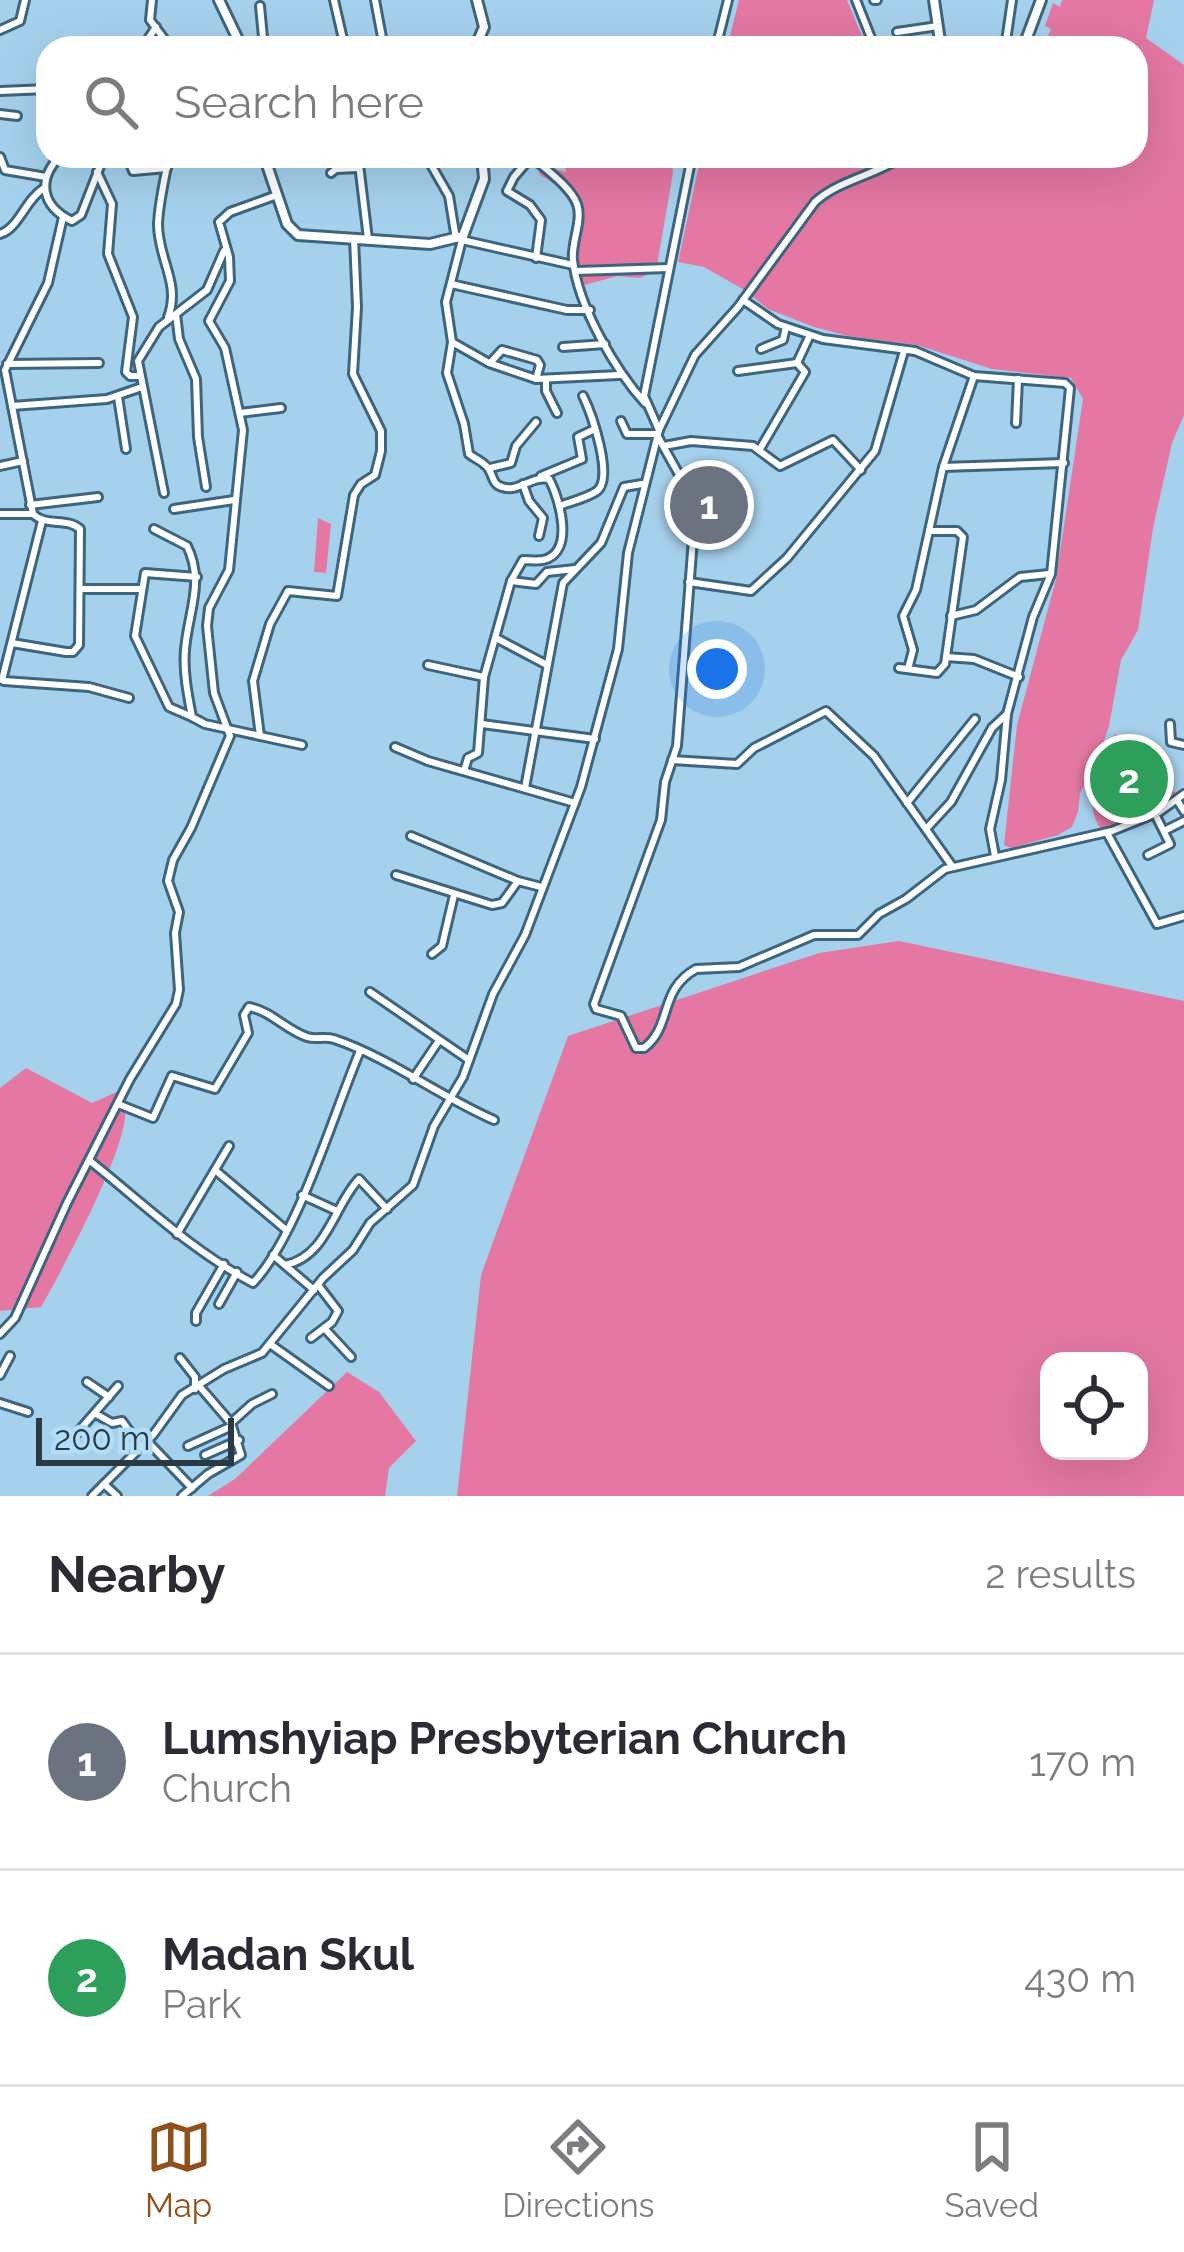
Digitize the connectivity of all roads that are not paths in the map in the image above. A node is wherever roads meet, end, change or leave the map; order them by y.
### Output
1 (25, 0) edge
2 (152, 0) edge
3 (219, 0) edge
4 (334, 0) edge
5 (375, 0) edge
6 (477, 0) edge
7 (856, 0) edge
8 (934, 0) edge
9 (1012, 0) edge
10 (1041, 0) edge
11 (727, 2) edge
12 (260, 6) dead end
13 (938, 26) junction
14 (156, 27) junction
15 (0, 30) edge
16 (897, 32) dead end
17 (150, 36) edge
18 (162, 36) edge
19 (236, 36) edge
20 (263, 36) edge
21 (342, 36) edge
22 (382, 36) edge
23 (480, 36) edge
24 (719, 36) edge
25 (870, 36) edge
26 (939, 36) edge
27 (1007, 36) edge
28 (1028, 36) edge
29 (36, 89) edge
30 (0, 92) edge
31 (0, 114) edge
32 (17, 116) dead end
33 (0, 157) edge
34 (52, 168) edge
35 (100, 168) edge
36 (132, 168) edge
37 (167, 168) joint
38 (268, 168) edge
39 (359, 168) joint
40 (433, 168) edge
41 (483, 168) edge
42 (521, 168) edge
43 (544, 168) edge
44 (689, 168) edge
45 (879, 168) edge
46 (98, 172) junction
47 (331, 173) dead end
48 (46, 176) junction
49 (44, 188) junction
50 (277, 195) junction
51 (63, 217) junction
52 (0, 234) edge
53 (458, 234) junction
54 (354, 238) junction
55 (368, 239) junction
56 (225, 248) junction
57 (536, 257) junction
58 (574, 268) junction
59 (668, 268) junction
60 (451, 284) junction
61 (743, 300) junction
62 (590, 310) junction
63 (176, 314) junction
64 (166, 321) junction
65 (787, 327) junction
66 (811, 335) junction
67 (452, 342) junction
68 (605, 344) junction
69 (563, 347) dead end
70 (761, 350) dead end
71 (904, 350) junction
72 (100, 363) dead end
73 (491, 363) junction
74 (797, 363) junction
75 (7, 364) junction
76 (738, 371) dead end
77 (620, 375) junction
78 (140, 376) junction
79 (974, 376) junction
80 (1018, 377) junction
81 (541, 380) junction
82 (142, 387) junction
83 (584, 396) dead end
84 (118, 397) junction
85 (645, 403) junction
86 (12, 406) junction
87 (281, 408) dead end
88 (240, 413) junction
89 (557, 413) dead end
90 (621, 421) dead end
91 (536, 422) dead end
92 (1016, 423) dead end
93 (595, 429) junction
94 (658, 433) junction
95 (664, 446) junction
96 (126, 449) dead end
97 (760, 449) junction
98 (23, 460) junction
99 (1064, 463) junction
100 (0, 466) edge
101 (944, 467) junction
102 (490, 468) junction
103 (860, 470) junction
104 (539, 477) junction
105 (523, 484) junction
106 (643, 484) junction
107 (206, 487) dead end
108 (164, 493) dead end
109 (98, 497) dead end
110 (234, 500) junction
111 (560, 506) junction
112 (31, 509) junction
113 (174, 509) dead end
114 (0, 514) edge
115 (42, 521) junction
116 (154, 529) dead end
117 (930, 531) junction
118 (539, 536) dead end
119 (579, 568) junction
120 (1051, 574) junction
121 (196, 577) junction
122 (511, 581) junction
123 (689, 581) junction
124 (141, 589) junction
125 (80, 590) junction
126 (951, 616) junction
127 (496, 638) junction
128 (12, 644) junction
129 (946, 657) junction
130 (428, 665) dead end
131 (547, 665) junction
132 (484, 677) junction
133 (1019, 677) junction
134 (1, 680) edge
135 (129, 698) dead end
136 (1007, 714) junction
137 (192, 717) junction
138 (975, 718) dead end
139 (482, 724) junction
140 (1170, 724) dead end
141 (229, 728) junction
142 (538, 732) junction
143 (260, 736) junction
144 (595, 739) junction
145 (302, 745) dead end
146 (1184, 745) edge
147 (395, 748) dead end
148 (672, 760) junction
149 (464, 771) junction
150 (525, 788) junction
151 (1180, 797) edge
152 (575, 803) junction
153 (908, 803) junction
154 (1184, 811) edge
155 (1155, 814) junction
156 (1184, 820) edge
157 (926, 829) junction
158 (1164, 831) junction
159 (1107, 833) junction
160 (411, 836) dead end
161 (1148, 855) dead end
162 (995, 857) junction
163 (952, 866) junction
164 (396, 875) dead end
165 (518, 881) junction
166 (541, 887) junction
167 (454, 895) junction
168 (1184, 916) edge
169 (433, 954) dead end
170 (370, 992) dead end
171 (438, 1042) junction
172 (359, 1051) junction
173 (469, 1060) junction
174 (413, 1080) junction
175 (449, 1101) junction
176 (118, 1104) junction
177 (494, 1120) dead end
178 (229, 1146) dead end
179 (90, 1161) junction
180 (215, 1170) junction
181 (302, 1195) junction
182 (387, 1210) junction
183 (337, 1211) junction
184 (286, 1229) junction
185 (177, 1234) junction
186 (273, 1255) junction
187 (224, 1264) junction
188 (285, 1265) junction
189 (237, 1272) junction
190 (316, 1287) junction
191 (218, 1304) dead end
192 (196, 1321) dead end
193 (324, 1329) junction
194 (0, 1334) edge
195 (311, 1338) dead end
196 (270, 1344) junction
197 (10, 1356) dead end
198 (180, 1358) dead end
199 (351, 1358) dead end
200 (0, 1375) edge
201 (87, 1382) dead end
202 (118, 1386) dead end
203 (329, 1386) dead end
204 (198, 1388) junction
205 (272, 1394) dead end
206 (109, 1397) junction
207 (0, 1403) edge
208 (28, 1412) dead end
209 (96, 1414) junction
210 (231, 1425) junction
211 (239, 1440) junction
212 (144, 1444) junction
213 (188, 1447) dead end
214 (64, 1448) dead end
215 (206, 1455) dead end
216 (104, 1484) junction
217 (192, 1487) junction
218 (92, 1496) edge
219 (117, 1496) edge
220 (182, 1496) edge

1 - 15 street
2 - 14 street
3 - 19 street
4 - 21 street
5 - 22 street
6 - 23 street
7 - 25 street
8 - 13 street
9 - 27 street
10 - 28 street
11 - 24 street
12 - 20 street
13 - 16 street
13 - 26 street
14 - 17 street
14 - 18 street
29 - 30 street
31 - 32 street
33 - 48 street
34 - 48 street
35 - 46 street
36 - 37 street
37 - 64 street
38 - 50 street
39 - 47 street
39 - 55 street
40 - 53 street
41 - 53 street
42 - 57 street
43 - 58 street
44 - 59 street
45 - 61 street
46 - 51 street
46 - 78 street
48 - 49 street
49 - 51 street
49 - 52 street
50 - 54 street
50 - 56 street
51 - 75 street
53 - 55 street
53 - 57 street
53 - 60 street
54 - 55 street
54 - 143 street
56 - 63 street
56 - 88 street
57 - 58 street
58 - 59 street
58 - 62 street
59 - 85 street
60 - 62 street
60 - 67 street
61 - 65 street
61 - 94 street
62 - 68 street
63 - 64 street
63 - 107 street
64 - 78 street
65 - 66 street
65 - 70 street
66 - 71 street
66 - 74 street
67 - 73 street
67 - 102 street
68 - 69 street
68 - 77 street
71 - 79 street
71 - 103 street
72 - 75 street
73 - 81 street
73 - 81 street
74 - 76 street
74 - 97 street
75 - 86 street
77 - 81 street
77 - 85 street
78 - 82 street
79 - 80 street
79 - 101 street
80 - 92 street
80 - 99 street
81 - 89 street
82 - 84 street
82 - 108 street
83 - 93 street
84 - 86 street
84 - 96 street
85 - 94 street
86 - 98 street
87 - 88 street
88 - 110 street
90 - 94 street
91 - 102 street
93 - 104 street
93 - 111 street
94 - 95 street
94 - 106 street
95 - 97 street
95 - 123 street
97 - 103 street
98 - 100 street
98 - 112 street
99 - 101 street
99 - 120 street
101 - 117 street
102 - 105 street
103 - 123 street
104 - 105 street
104 - 111 street
105 - 118 street
106 - 119 street
106 - 144 street
109 - 112 street
110 - 113 street
110 - 141 street
111 - 122 street
112 - 114 street
112 - 115 street
115 - 125 street
115 - 128 street
116 - 121 street
117 - 126 street
117 - 129 street
119 - 122 street
119 - 131 street
120 - 126 street
120 - 133 street
121 - 124 street
121 - 137 street
122 - 127 street
123 - 148 street
124 - 125 street
124 - 137 street
125 - 128 street
126 - 129 street
127 - 131 street
127 - 132 street
128 - 134 street
129 - 133 street
130 - 132 street
131 - 142 street
132 - 139 street
133 - 136 street
134 - 135 street
136 - 157 street
136 - 162 street
137 - 141 street
138 - 153 street
139 - 142 street
139 - 149 street
140 - 146 street
141 - 143 street
141 - 176 street
142 - 144 street
142 - 150 street
143 - 145 street
144 - 152 street
147 - 149 street
148 - 153 street
148 - 163 street
149 - 150 street
150 - 152 street
151 - 154 street
151 - 155 street
152 - 166 street
153 - 157 street
155 - 158 street
155 - 159 street
156 - 158 street
157 - 163 street
158 - 161 street
159 - 162 street
159 - 168 street
160 - 165 street
162 - 163 street
164 - 167 street
165 - 166 street
165 - 167 street
166 - 173 street
167 - 169 street
170 - 171 street
171 - 173 street
171 - 174 street
172 - 174 street
172 - 176 street
172 - 181 street
173 - 175 street
174 - 175 street
175 - 177 street
175 - 182 street
176 - 179 street
178 - 180 street
179 - 185 street
179 - 194 street
180 - 184 street
180 - 185 street
181 - 183 street
181 - 184 street
182 - 183 street
182 - 190 street
183 - 188 street
184 - 186 street
185 - 187 street
186 - 188 street
186 - 189 street
187 - 189 street
187 - 192 street
188 - 190 street
189 - 191 street
190 - 193 street
190 - 196 street
193 - 195 street
193 - 199 street
196 - 203 street
196 - 204 street
197 - 200 street
198 - 204 street
201 - 206 street
202 - 206 street
204 - 210 street
204 - 212 street
205 - 210 street
206 - 209 street
207 - 208 street
209 - 212 street
209 - 214 street
210 - 211 street
210 - 213 street
211 - 215 street
211 - 217 street
212 - 216 street
212 - 217 street
216 - 218 street
216 - 219 street
217 - 220 street

